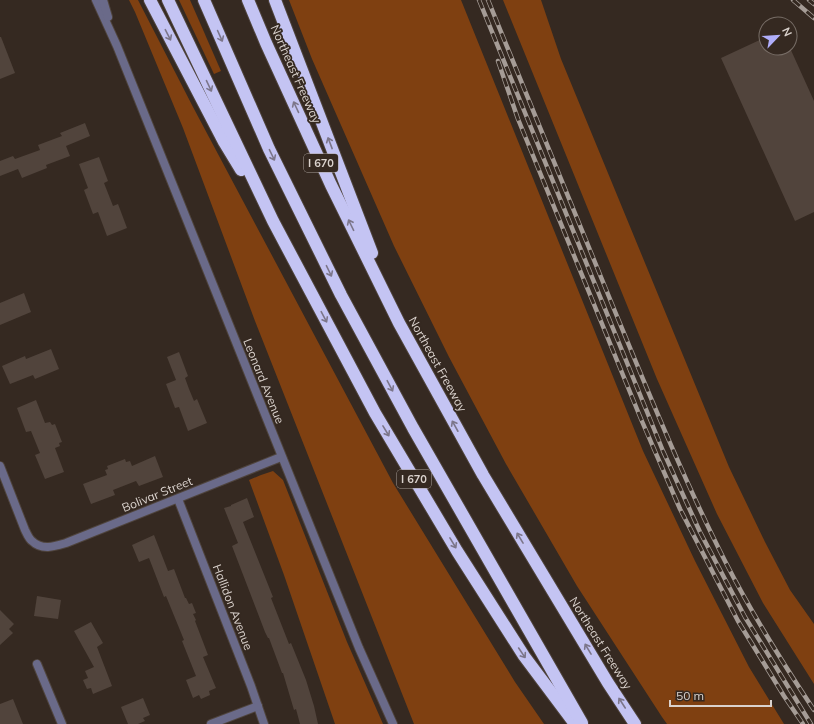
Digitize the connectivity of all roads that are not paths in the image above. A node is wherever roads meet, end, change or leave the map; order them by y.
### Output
1 (96, 0) edge
2 (103, 0) edge
3 (150, 0) edge
4 (168, 0) edge
5 (204, 0) edge
6 (248, 0) edge
7 (275, 0) edge
8 (117, 46) junction
9 (273, 221) junction
10 (399, 323) junction
11 (281, 457) junction
12 (0, 466) edge
13 (178, 499) junction
14 (37, 664) dead end
15 (258, 706) junction
16 (62, 724) edge
17 (211, 724) edge
18 (264, 724) edge
19 (393, 724) edge
20 (575, 724) edge
21 (583, 724) edge
22 (635, 724) edge

1 - 8 street, Leonard Avenue
2 - 8 street, Leonard Avenue
3 -> 9 highway
4 -> 9 highway, I 670
5 -> 21 highway
10 -> 6 highway, Northeast Freeway / I 670
10 -> 7 highway
8 - 11 street, Leonard Avenue
9 -> 20 highway, I 670
22 -> 10 highway, Northeast Freeway / I 670
11 - 13 street, Bolivar Street
11 - 19 street, Leonard Avenue
12 - 13 street, Bolivar Street
13 - 15 street, Hallidon Avenue
14 - 16 street
15 - 17 street
15 - 18 street, Hallidon Avenue

